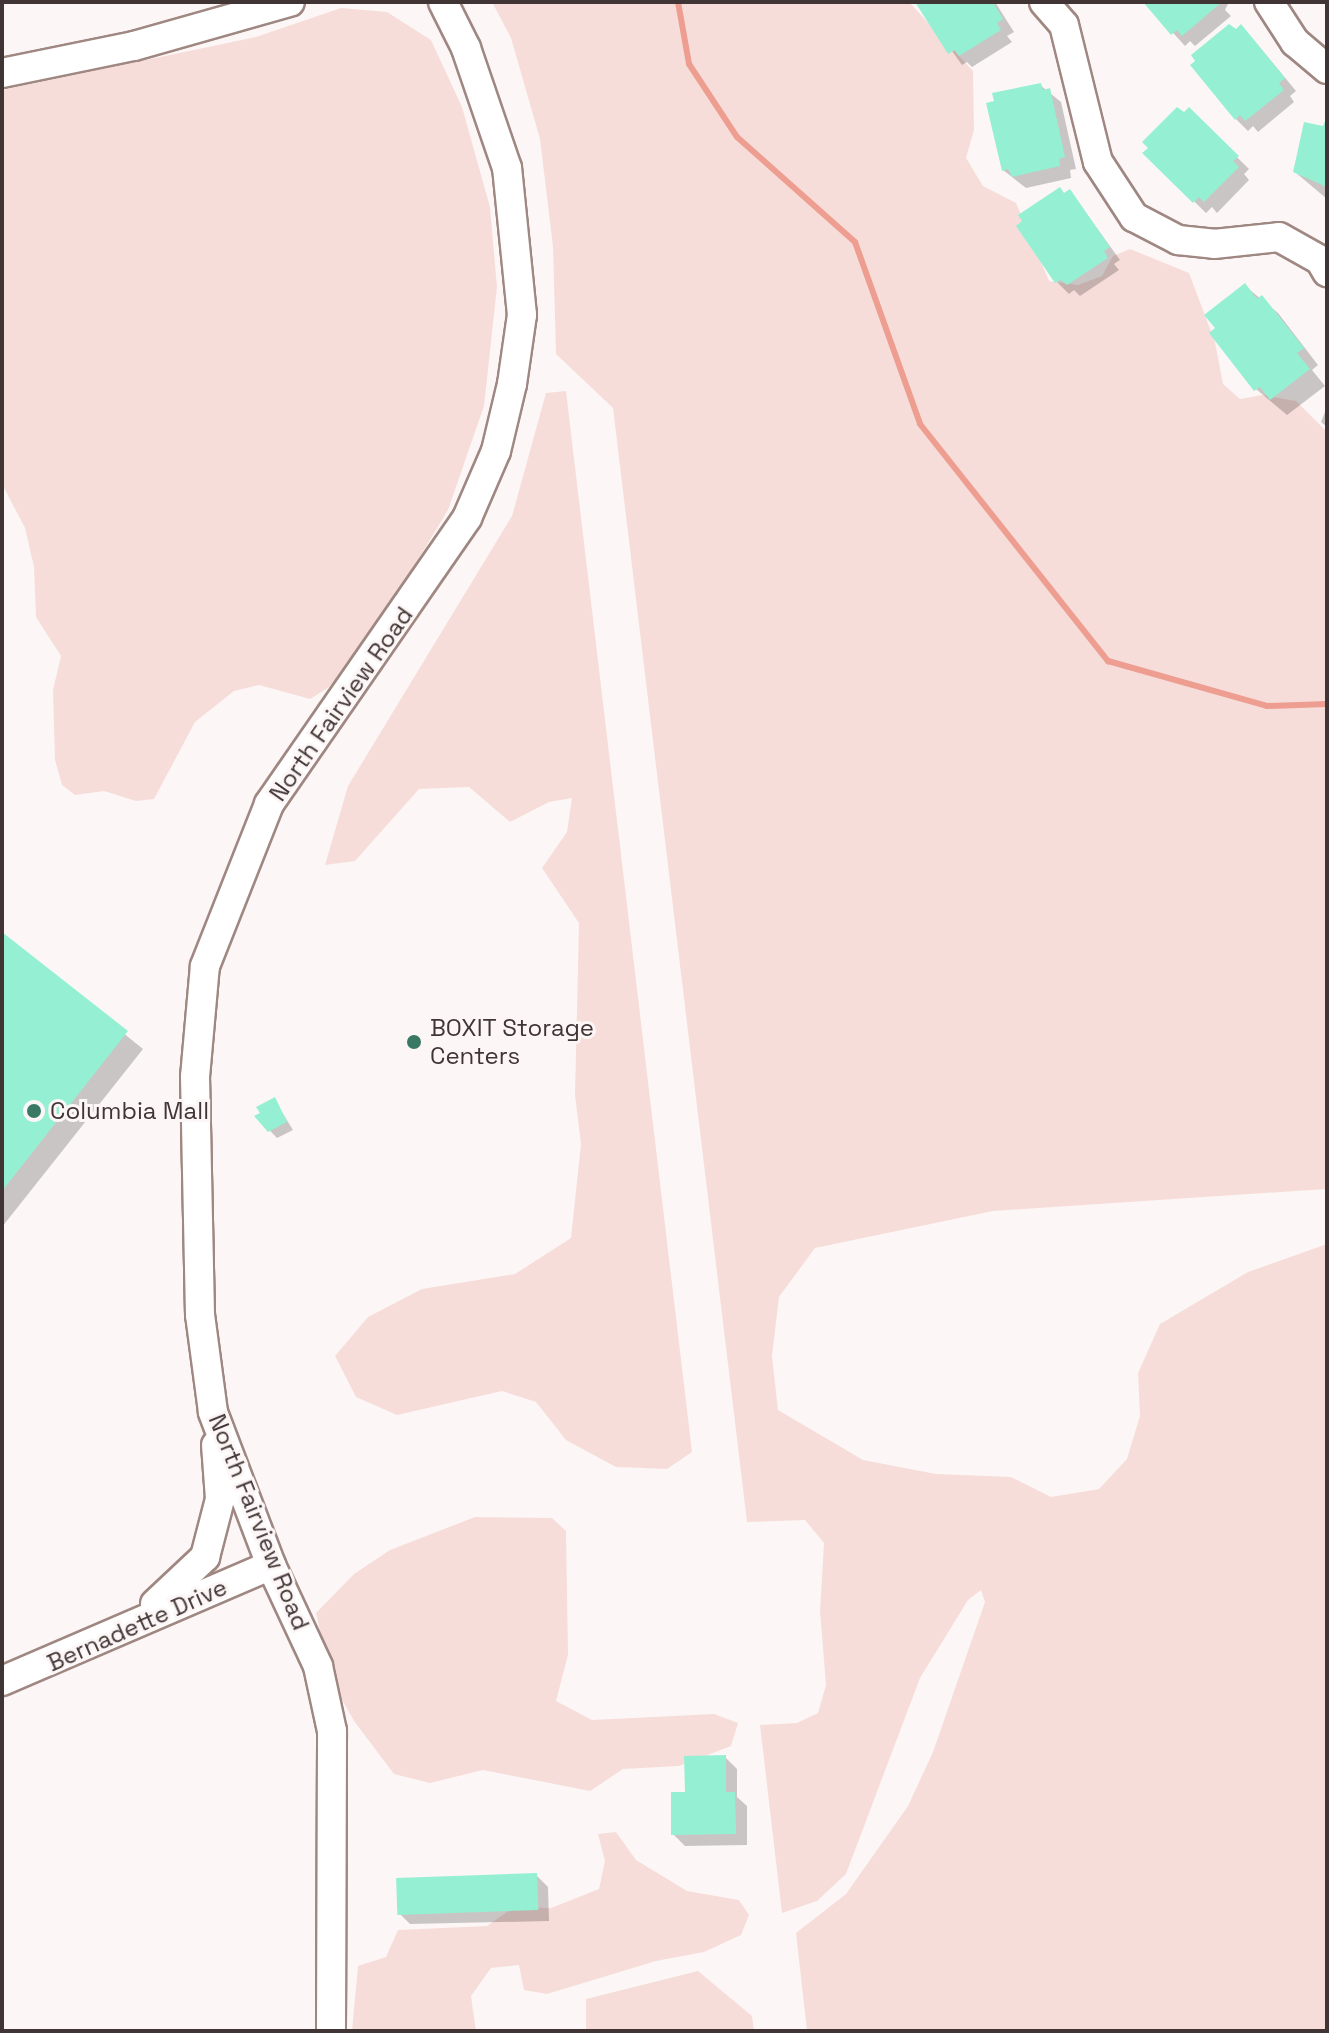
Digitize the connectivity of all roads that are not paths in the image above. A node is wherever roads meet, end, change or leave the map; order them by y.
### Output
1 (290, 2) edge
2 (443, 2) edge
3 (1044, 2) edge
4 (1269, 2) edge
5 (1327, 69) edge
6 (2, 73) edge
7 (1327, 272) edge
8 (213, 1412) junction
9 (271, 1565) junction
10 (122, 1630) junction
11 (2, 1681) edge
12 (331, 2031) edge

1 - 6 street
2 - 8 street, North Fairview Road
3 - 7 street
4 - 5 street
8 - 9 street, North Fairview Road
8 - 10 street
9 - 10 street, Bernadette Drive
9 - 12 street, North Fairview Road
10 - 11 street, Bernadette Drive

